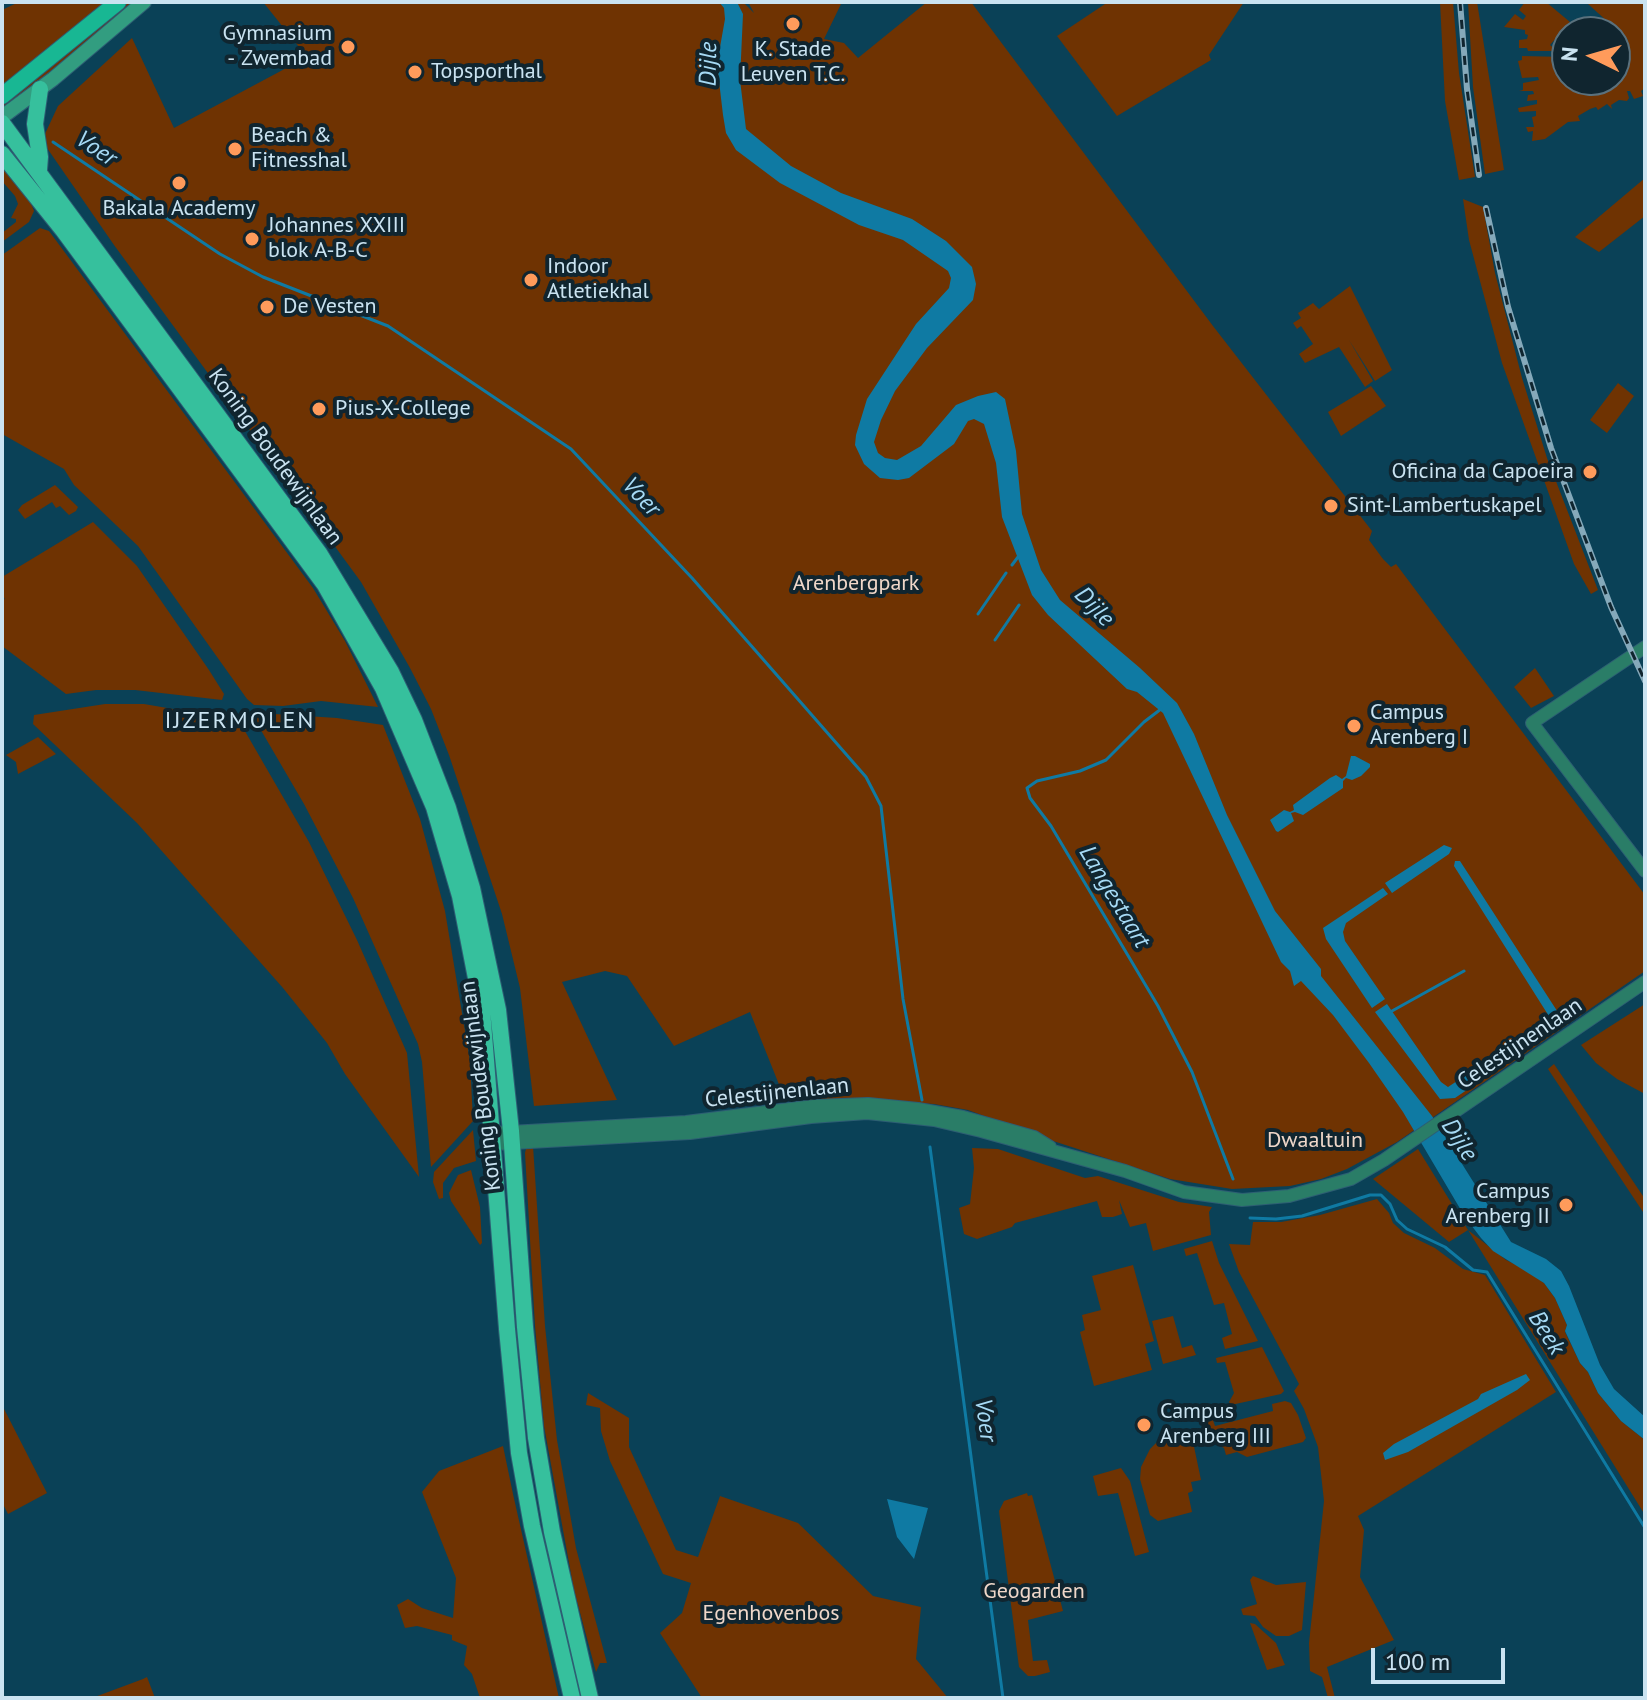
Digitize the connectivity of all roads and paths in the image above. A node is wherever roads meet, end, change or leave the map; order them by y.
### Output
1 (144, 2) edge
2 (115, 4) edge
3 (40, 89) junction
4 (2, 96) edge
5 (2, 120) edge
6 (2, 154) edge
7 (39, 170) junction
8 (1645, 647) edge
9 (1645, 871) edge
10 (1645, 982) edge
11 (512, 1137) junction
12 (494, 1138) junction
13 (572, 1698) edge
14 (590, 1698) edge

1 - 3 main road
2 - 4 main road
3 - 5 main road
3 - 7 highway
5 - 7 highway, Koning Boudewijnlaan
6 - 12 highway, Koning Boudewijnlaan
7 - 11 highway, Koning Boudewijnlaan
8 - 9 street
10 - 11 street, Celestijnenlaan
11 - 12 street, Celestijnenlaan
11 - 14 highway, Koning Boudewijnlaan
12 - 13 highway, Koning Boudewijnlaan

